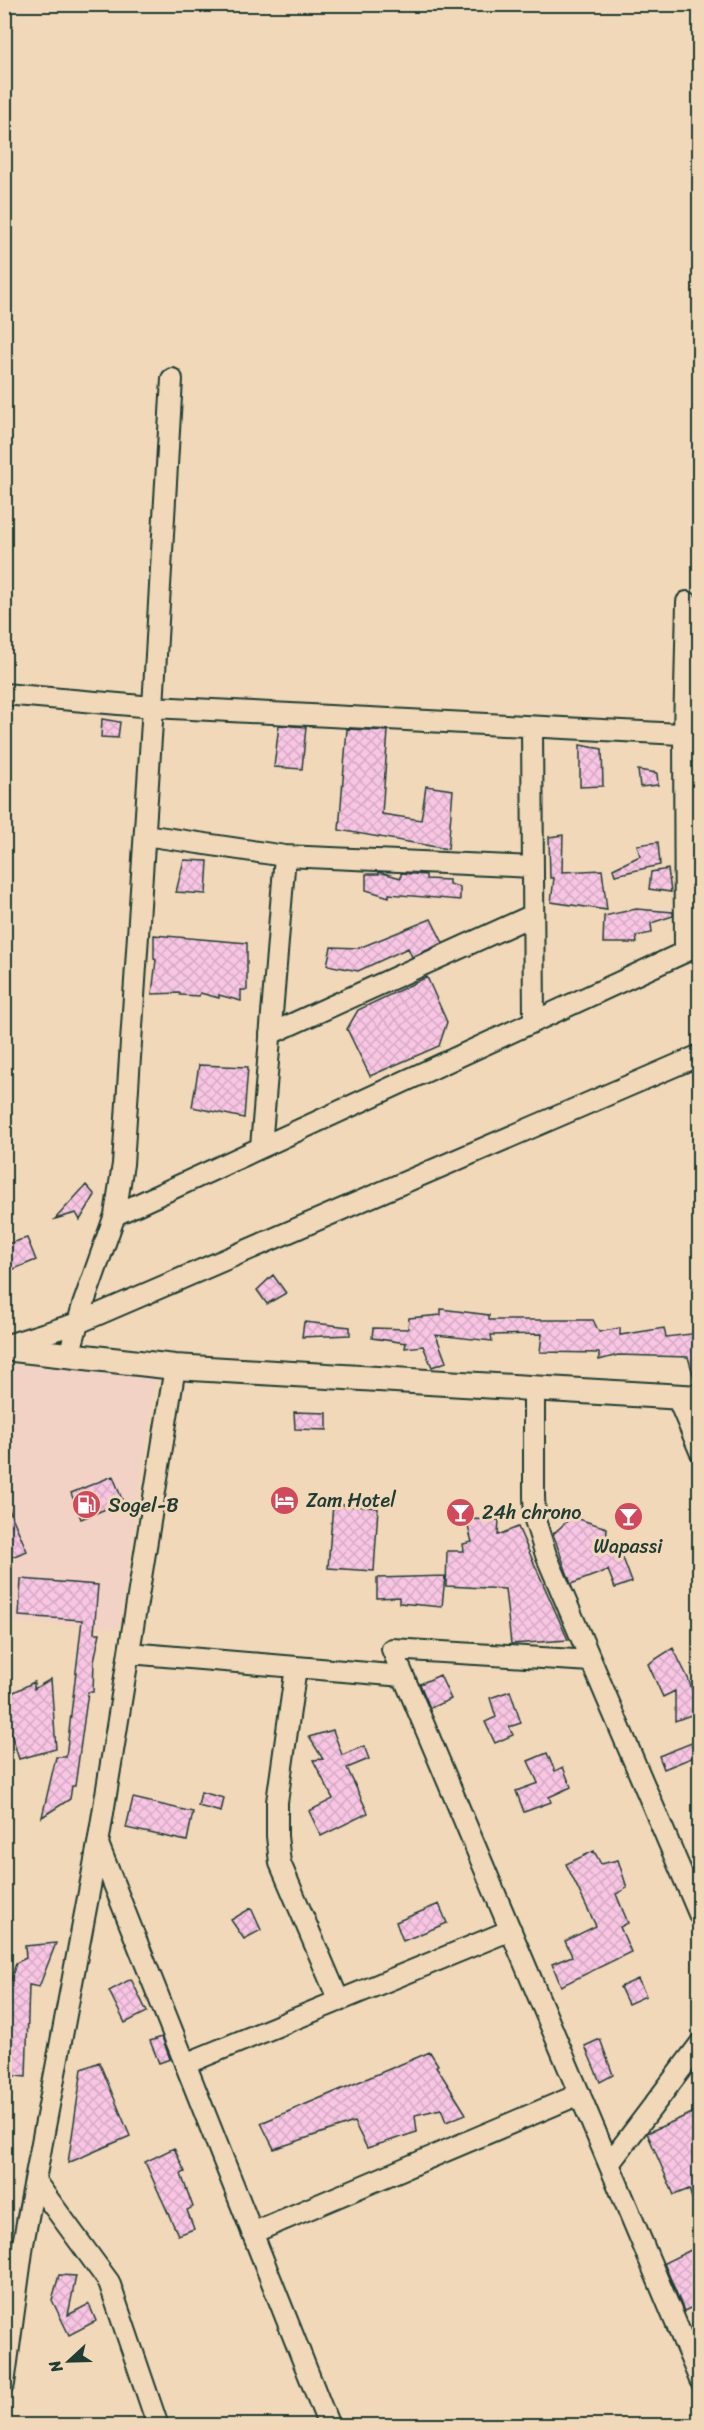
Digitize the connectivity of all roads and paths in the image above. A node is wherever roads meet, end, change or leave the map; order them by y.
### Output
1 (172, 379) dead end
2 (687, 602) dead end
3 (4, 694) edge
4 (153, 707) junction
5 (532, 727) junction
6 (692, 735) edge
7 (145, 835) junction
8 (285, 856) junction
9 (533, 867) junction
10 (533, 915) junction
11 (692, 948) edge
12 (534, 1020) junction
13 (270, 1034) junction
14 (699, 1055) edge
15 (261, 1147) junction
16 (115, 1215) junction
17 (78, 1323) junction
18 (4, 1347) edge
19 (69, 1355) junction
20 (175, 1367) junction
21 (534, 1388) junction
22 (688, 1398) edge
23 (699, 1451) edge
24 (129, 1653) junction
25 (591, 1661) junction
26 (296, 1667) junction
27 (403, 1676) junction
28 (98, 1844) junction
29 (699, 1916) edge
30 (511, 1930) junction
31 (339, 2001) junction
32 (699, 2044) edge
33 (185, 2064) junction
34 (580, 2094) junction
35 (609, 2163) junction
36 (35, 2181) junction
37 (252, 2233) junction
38 (699, 2380) edge
39 (4, 2384) edge
40 (323, 2424) edge
41 (158, 2426) edge

1 - 4 street
2 - 6 street
3 - 4 street
4 - 5 street
4 - 7 street
5 - 6 street
5 - 9 street
6 - 11 street
7 - 8 street
7 - 16 street
8 - 9 street
8 - 13 street
9 - 10 street
10 - 12 street
10 - 13 street
11 - 12 street
12 - 15 street
13 - 15 street
14 - 17 street
15 - 16 street
16 - 17 street
17 - 18 street
17 - 19 street
18 - 19 main road
19 - 20 main road
20 - 21 main road
20 - 24 street
21 - 22 main road
21 - 25 street
22 - 23 street
24 - 26 street
24 - 28 street
25 - 27 street
25 - 29 street
26 - 27 street
26 - 31 street
27 - 30 street
28 - 33 street
28 - 36 street
30 - 31 street
30 - 34 street
31 - 33 street
32 - 35 street
33 - 37 street
34 - 35 street
34 - 37 street
35 - 38 street
36 - 39 street
36 - 41 street
37 - 40 street

